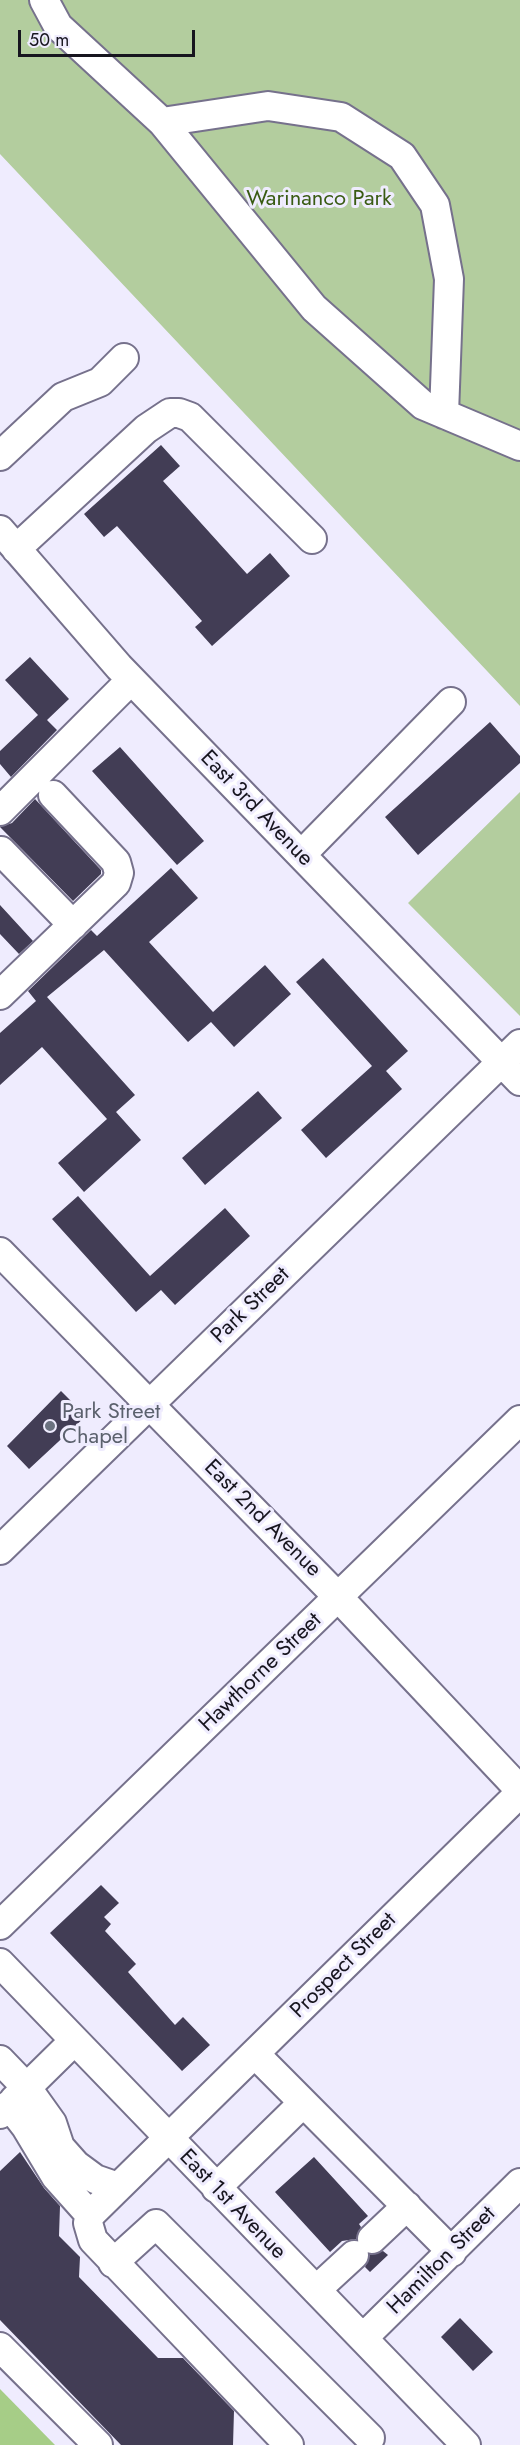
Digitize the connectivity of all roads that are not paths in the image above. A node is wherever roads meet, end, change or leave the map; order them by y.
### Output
1 (44, 0) edge
2 (162, 122) junction
3 (124, 358) dead end
4 (444, 414) junction
5 (520, 446) edge
6 (0, 456) edge
7 (312, 538) dead end
8 (8, 539) edge
9 (131, 680) junction
10 (451, 702) dead end
11 (52, 795) dead end
12 (0, 811) edge
13 (1, 851) edge
14 (301, 855) junction
15 (73, 925) junction
16 (0, 995) edge
17 (514, 1062) edge
18 (0, 1252) edge
19 (149, 1405) junction
20 (520, 1420) edge
21 (0, 1551) edge
22 (339, 1598) junction
23 (520, 1791) edge
24 (0, 1925) edge
25 (0, 1964) edge
26 (74, 2041) junction
27 (255, 2054) junction
28 (0, 2060) edge
29 (12, 2102) edge
30 (303, 2103) junction
31 (168, 2138) junction
32 (520, 2183) edge
33 (117, 2187) junction
34 (216, 2188) junction
35 (407, 2206) junction
36 (90, 2215) junction
37 (452, 2252) junction
38 (112, 2263) junction
39 (316, 2290) junction
40 (363, 2337) junction
41 (0, 2347) edge
42 (369, 2443) edge
43 (98, 2445) edge
44 (290, 2445) edge
45 (466, 2445) edge

1 - 2 street
2 - 4 street
2 - 4 street
3 - 6 street
4 - 5 street
7 - 8 street
8 - 9 street, East 3rd Avenue
9 - 12 street
9 - 14 street, East 3rd Avenue
10 - 14 street
11 - 15 street
13 - 15 street
14 - 17 street, East 3rd Avenue
15 - 16 street
17 - 19 street, Park Street
18 - 19 street, East 2nd Avenue
19 - 21 street, Park Street
19 - 22 street, East 2nd Avenue
20 - 22 street, Hawthorne Street
22 - 23 street, East 2nd Avenue
22 - 24 street, Hawthorne Street
23 - 27 street, Prospect Street
25 - 26 street, East 1st Avenue
26 - 29 street
26 - 31 street, East 1st Avenue
27 - 30 street
27 - 31 street, Prospect Street
28 - 29 street
29 - 33 street
29 - 36 street
30 - 34 street
30 - 35 street
31 - 33 street, Prospect Street
31 - 34 street, East 1st Avenue
32 - 37 street, Hamilton Street
33 - 36 street, Prospect Street
34 - 39 street, East 1st Avenue
35 - 37 street
35 - 39 street
36 - 38 street
37 - 40 street, Hamilton Street
38 - 42 street
38 - 44 street
39 - 40 street, East 1st Avenue
40 - 45 street, East 1st Avenue
41 - 43 street

